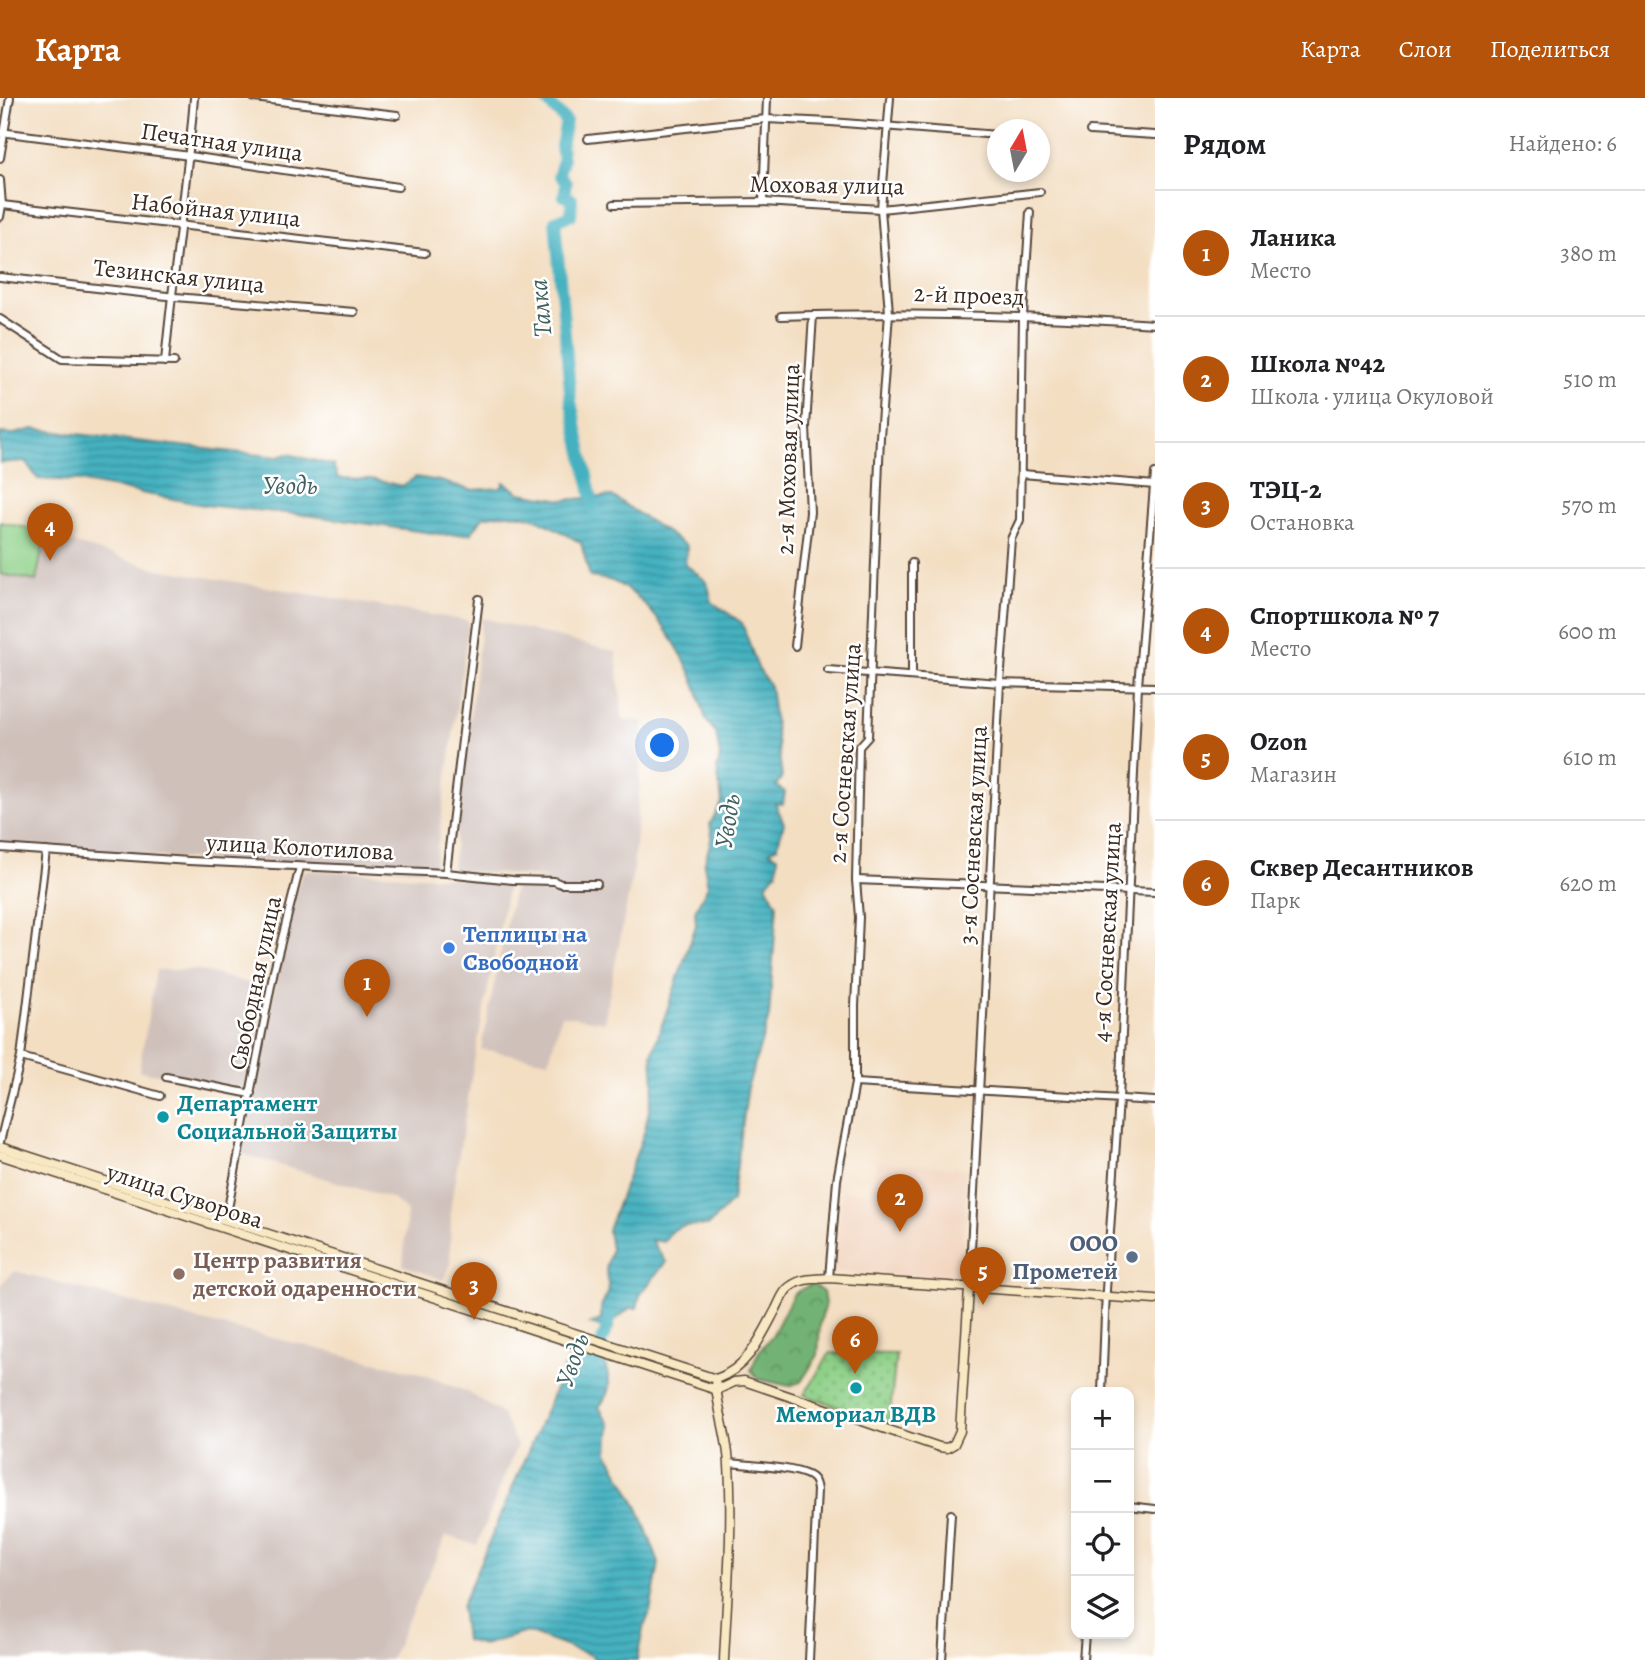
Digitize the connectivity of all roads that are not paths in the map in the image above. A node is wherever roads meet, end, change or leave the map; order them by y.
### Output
1 (10, 98) edge
2 (194, 98) edge
3 (254, 98) edge
4 (767, 98) edge
5 (890, 98) edge
6 (397, 115) dead end
7 (766, 120) junction
8 (888, 128) junction
9 (1090, 131) dead end
10 (3, 133) edge
11 (987, 134) edge
12 (1155, 135) edge
13 (588, 138) dead end
14 (190, 156) junction
15 (0, 158) edge
16 (0, 180) edge
17 (398, 187) dead end
18 (1040, 192) dead end
19 (764, 202) junction
20 (614, 204) dead end
21 (2, 205) junction
22 (881, 209) junction
23 (1030, 212) dead end
24 (0, 217) edge
25 (183, 225) junction
26 (425, 253) dead end
27 (0, 277) edge
28 (171, 297) junction
29 (354, 312) dead end
30 (889, 313) junction
31 (813, 315) junction
32 (781, 316) dead end
33 (1023, 316) junction
34 (0, 319) edge
35 (1155, 324) edge
36 (165, 362) junction
37 (174, 362) dead end
38 (1155, 473) edge
39 (1022, 474) junction
40 (1155, 485) edge
41 (912, 562) dead end
42 (479, 599) dead end
43 (795, 646) dead end
44 (828, 670) dead end
45 (870, 673) junction
46 (912, 676) junction
47 (1000, 683) junction
48 (1138, 686) junction
49 (1155, 687) edge
50 (0, 848) edge
51 (46, 851) junction
52 (300, 867) junction
53 (446, 873) junction
54 (856, 880) junction
55 (597, 884) dead end
56 (989, 886) junction
57 (1128, 891) junction
58 (1155, 892) edge
59 (21, 1057) junction
60 (166, 1077) dead end
61 (855, 1083) junction
62 (980, 1092) junction
63 (251, 1094) junction
64 (160, 1096) dead end
65 (1119, 1099) junction
66 (1155, 1101) edge
67 (0, 1144) edge
68 (0, 1155) edge
69 (226, 1219) junction
70 (223, 1230) junction
71 (829, 1278) junction
72 (969, 1289) junction
73 (446, 1290) junction
74 (1105, 1297) junction
75 (1155, 1300) edge
76 (442, 1301) junction
77 (716, 1379) junction
78 (1102, 1387) edge
79 (717, 1390) junction
80 (729, 1463) junction
81 (1134, 1507) edge
82 (1155, 1509) edge
83 (951, 1514) dead end
84 (1085, 1639) edge
85 (724, 1660) edge
86 (809, 1660) edge
87 (942, 1660) edge
88 (1083, 1660) edge

1 - 10 street
2 - 14 street
3 - 6 street
4 - 7 street
5 - 8 street, 2-я Сосневская улица
7 - 8 street
7 - 13 street
7 - 19 street
8 - 11 street
8 - 22 street, 2-я Сосневская улица
9 - 12 street
10 - 14 street, Печатная улица
10 - 15 street
14 - 17 street, Печатная улица
14 - 25 street
16 - 21 street
18 - 22 street, Моховая улица
19 - 20 street, Моховая улица
19 - 22 street, Моховая улица
21 - 24 street
21 - 25 street, Набойная улица
22 - 30 street, 2-я Сосневская улица
23 - 33 street, 3-я Сосневская улица
25 - 26 street, Набойная улица
25 - 28 street
27 - 28 street, Тезинская улица
28 - 29 street, Тезинская улица
28 - 36 street
30 - 31 street, 2-й проезд
30 - 33 street, 2-й проезд
30 - 45 street, 2-я Сосневская улица
31 - 32 street, 2-й проезд
31 - 43 street, 2-я Моховая улица
33 - 35 street, 2-й проезд
33 - 39 street, 3-я Сосневская улица
34 - 36 street
36 - 37 street
38 - 40 street, 4-я Сосневская улица
39 - 40 street
39 - 47 street, 3-я Сосневская улица
40 - 48 street, 4-я Сосневская улица
41 - 46 street
42 - 53 street
44 - 45 street
45 - 46 street
45 - 54 street, 2-я Сосневская улица
46 - 47 street
47 - 48 street
47 - 56 street, 3-я Сосневская улица
48 - 49 street
48 - 57 street, 4-я Сосневская улица
50 - 51 street, улица Колотилова
51 - 52 street, улица Колотилова
51 - 59 street
52 - 53 street, улица Колотилова
52 - 63 street, Свободная улица
53 - 55 street, улица Колотилова
54 - 56 street
54 - 61 street, 2-я Сосневская улица
56 - 57 street
56 - 62 street, 3-я Сосневская улица
57 - 58 street
57 - 65 street, 4-я Сосневская улица
59 - 64 street
59 - 67 street
60 - 63 street
61 - 62 street
61 - 71 street, 2-я Сосневская улица
62 - 65 street
62 - 72 street, 3-я Сосневская улица
63 - 69 street, Свободная улица
65 - 66 street
65 - 74 street, 4-я Сосневская улица
67 - 69 main road, улица Суворова
68 - 70 main road, улица Суворова
69 - 70 main road, Свободная улица
69 - 73 main road, улица Суворова
70 - 76 main road, улица Суворова
71 - 72 main road
71 - 77 main road
72 - 74 main road
72 - 79 main road, 3-я Сосневская улица
73 - 76 main road
73 - 77 main road, улица Суворова
74 - 75 main road
74 - 78 street, 4-я Сосневская улица
76 - 79 main road, улица Суворова
77 - 79 main road
79 - 80 main road
80 - 85 main road
80 - 86 street
81 - 82 street
83 - 87 street
84 - 88 street

